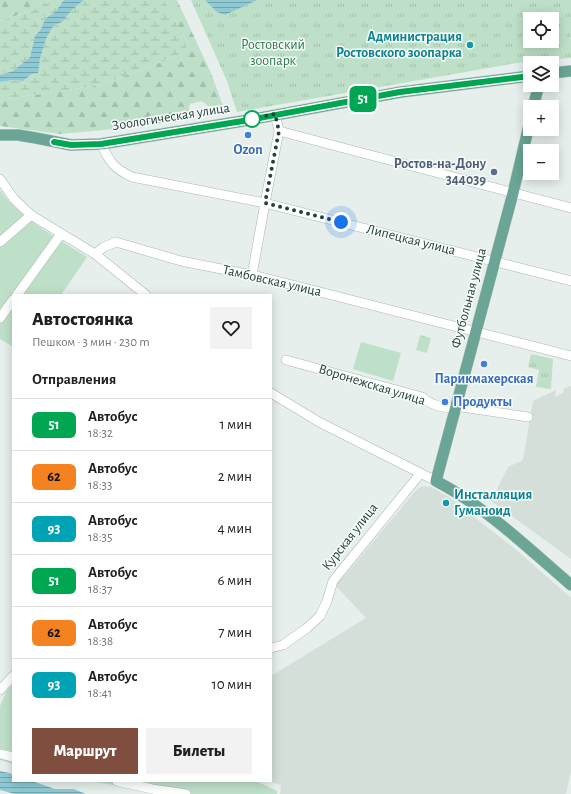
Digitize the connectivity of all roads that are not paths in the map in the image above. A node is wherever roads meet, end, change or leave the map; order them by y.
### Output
1 (571, 70) edge
2 (559, 72) edge
3 (523, 77) edge
4 (275, 114) junction
5 (279, 131) junction
6 (0, 135) edge
7 (526, 136) edge
8 (101, 144) junction
9 (0, 179) edge
10 (513, 193) junction
11 (265, 203) junction
12 (571, 208) edge
13 (31, 215) junction
14 (61, 234) junction
15 (0, 242) edge
16 (95, 254) junction
17 (494, 261) junction
18 (252, 275) junction
19 (571, 281) edge
20 (18, 294) edge
21 (145, 294) edge
22 (12, 301) edge
23 (0, 318) edge
24 (476, 331) junction
25 (571, 356) edge
26 (286, 360) dead end
27 (272, 394) edge
28 (455, 409) junction
29 (528, 418) dead end
30 (420, 474) junction
31 (436, 481) junction
32 (571, 585) edge
33 (272, 648) edge
34 (12, 677) edge
35 (0, 690) edge
36 (0, 754) edge
37 (12, 757) edge
38 (121, 782) edge
39 (186, 794) edge

1 - 2 main road
3 - 4 main road, Зоологическая улица
4 - 5 street
4 - 8 main road, Зоологическая улица
5 - 10 street
5 - 11 street
6 - 8 main road, Зоологическая улица
7 - 10 main road, Футбольная улица
8 - 11 street, Липецкая улица
9 - 13 street
10 - 12 street
10 - 17 main road, Футбольная улица
11 - 17 street, Липецкая улица
11 - 18 street
13 - 14 street
13 - 15 street
14 - 16 street
14 - 20 street
16 - 18 street, Тамбовская улица
16 - 21 street
17 - 19 street, Липецкая улица
17 - 24 main road, Футбольная улица
18 - 24 street, Тамбовская улица
22 - 23 street
24 - 25 street, Тамбовская улица
24 - 28 main road, Футбольная улица
26 - 28 street, Воронежская улица
27 - 30 street
28 - 29 street, Воронежская улица
28 - 31 main road, Футбольная улица
30 - 31 street
30 - 33 street, Курская улица
31 - 32 main road
34 - 35 street
36 - 37 street
38 - 39 street

